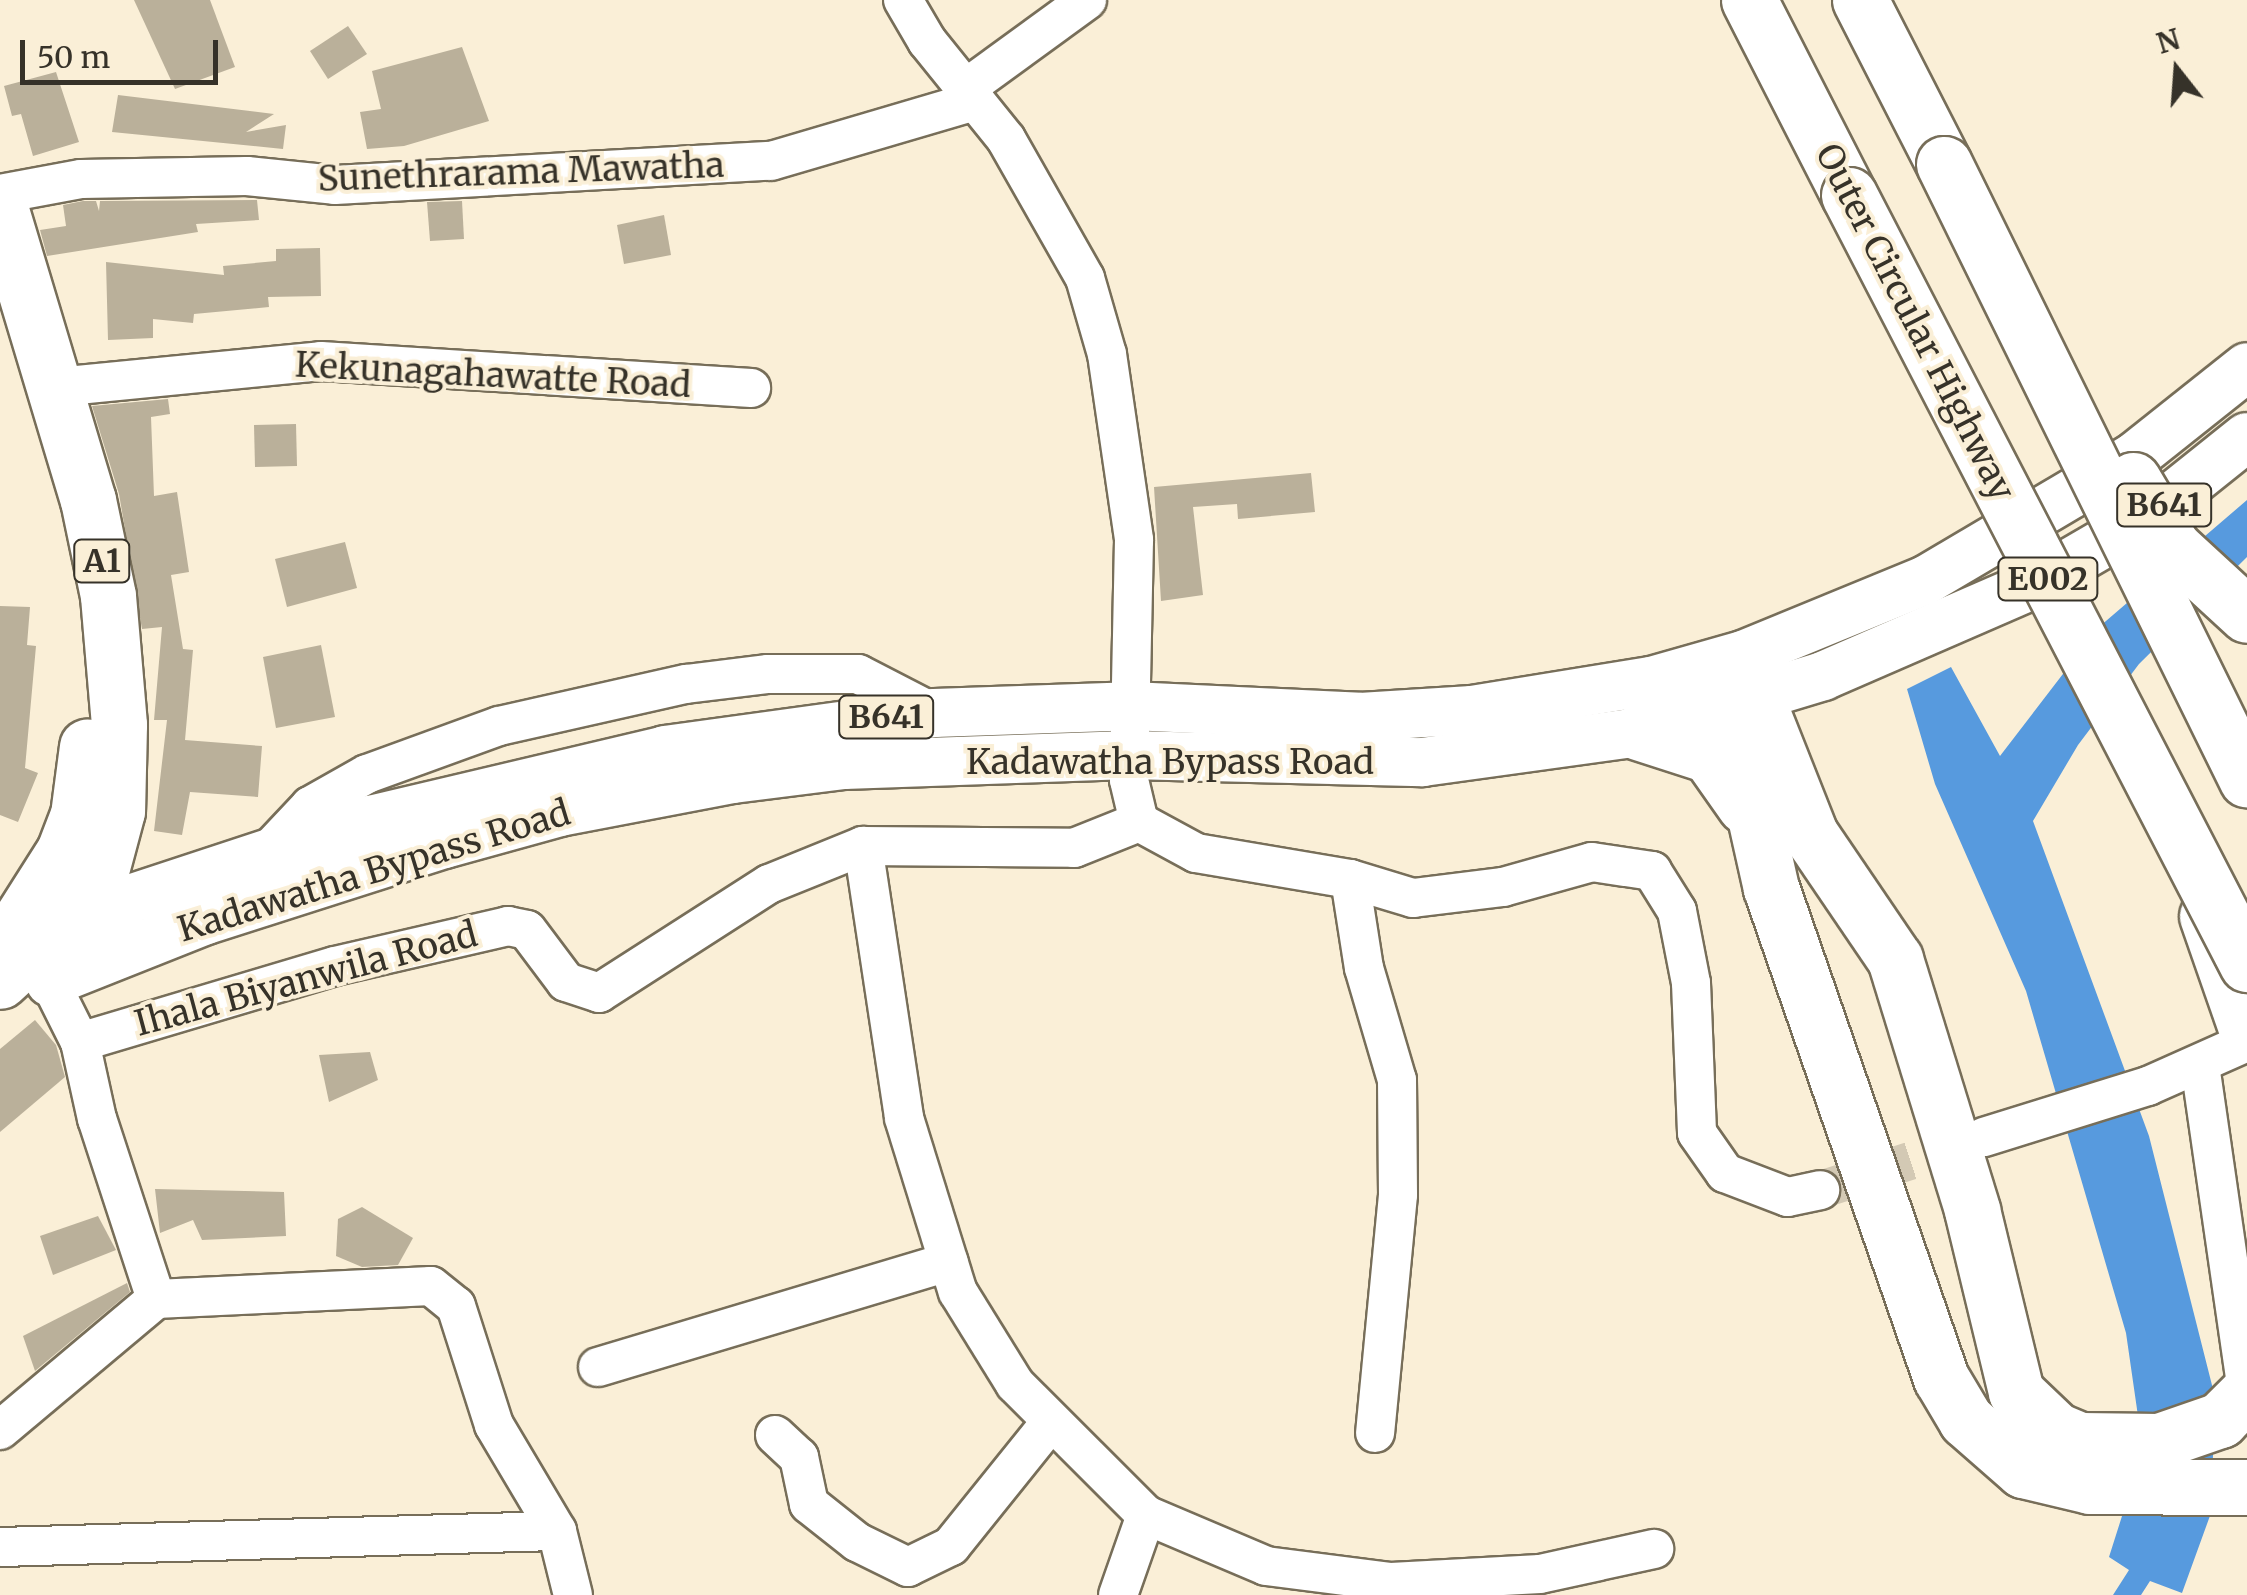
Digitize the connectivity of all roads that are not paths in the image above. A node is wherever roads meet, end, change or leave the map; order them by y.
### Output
1 (904, 0) edge
2 (1088, 0) edge
3 (1749, 0) edge
4 (1860, 0) edge
5 (970, 95) junction
6 (1944, 164) junction
7 (2, 220) edge
8 (0, 310) edge
9 (2247, 367) edge
10 (57, 387) junction
11 (751, 388) dead end
12 (2247, 437) edge
13 (2247, 615) edge
14 (1737, 680) junction
15 (1130, 706) junction
16 (1638, 732) junction
17 (1129, 755) junction
18 (2247, 780) edge
19 (117, 812) junction
20 (1752, 817) junction
21 (1139, 822) junction
22 (2176, 829) junction
23 (862, 846) junction
24 (64, 851) junction
25 (194, 877) junction
26 (1350, 879) junction
27 (75, 917) junction
28 (140, 944) junction
29 (0, 952) edge
30 (2247, 964) edge
31 (25, 982) edge
32 (0, 1022) edge
33 (2247, 1031) edge
34 (80, 1042) junction
35 (2247, 1042) edge
36 (2200, 1065) junction
37 (1984, 1137) tunnel mouth
38 (1820, 1190) tunnel mouth
39 (949, 1262) junction
40 (156, 1298) junction
41 (598, 1367) dead end
42 (2247, 1392) edge
43 (1050, 1423) junction
44 (0, 1430) edge
45 (1375, 1433) dead end
46 (775, 1435) dead end
47 (2040, 1450) junction
48 (2247, 1487) edge
49 (1146, 1515) junction
50 (557, 1531) junction
51 (0, 1547) edge
52 (1654, 1548) dead end
53 (573, 1595) edge
54 (1118, 1595) edge

1 - 5 street
2 - 5 street, Sunethrarama Mawatha
3 - 22 highway, Outer Circular Highway / E002, bridge
4 - 6 highway, E002
5 - 7 street, Sunethrarama Mawatha
5 - 15 street
6 - 13 highway, bridge
6 - 18 highway, E002, bridge
7 - 10 highway, A1
8 - 24 highway, A1
9 - 14 main road, Kadawatha Bypass Road / B641
10 - 11 street, Kekunagahawatte Road
10 - 19 highway, A1
12 - 14 main road, Kadawatha Bypass Road / B641
14 - 15 main road, Kadawatha Bypass Road / B641
14 - 16 main road, Kadawatha Bypass Road / B641
14 - 20 highway
14 - 47 highway
15 - 17 street
15 - 25 main road, Kadawatha Bypass Road / B641
16 - 17 main road, Kadawatha Bypass Road / B641
16 - 20 highway
17 - 21 street
17 - 28 main road, Kadawatha Bypass Road / B641
19 - 25 main road
19 - 27 highway, A1
20 - 47 highway
21 - 23 street, Ihala Biyanwila Road
21 - 26 street
22 - 30 highway, Outer Circular Highway / E002, bridge
22 - 33 highway, bridge
23 - 34 street, Ihala Biyanwila Road
23 - 39 street
24 - 27 highway
24 - 29 highway, A1
25 - 27 main road, Kadawatha Bypass Road / B641
26 - 38 street
26 - 45 street
27 - 28 main road
27 - 31 highway, A1
28 - 31 main road, Kadawatha Bypass Road / B641
31 - 32 highway, A1
31 - 34 street
34 - 40 street
35 - 36 street
36 - 37 street
36 - 42 street
39 - 41 street
39 - 43 street
40 - 44 street
40 - 50 street
42 - 47 highway
43 - 46 street
43 - 49 street
47 - 48 highway
49 - 52 street
49 - 54 street
50 - 51 street
50 - 53 street

